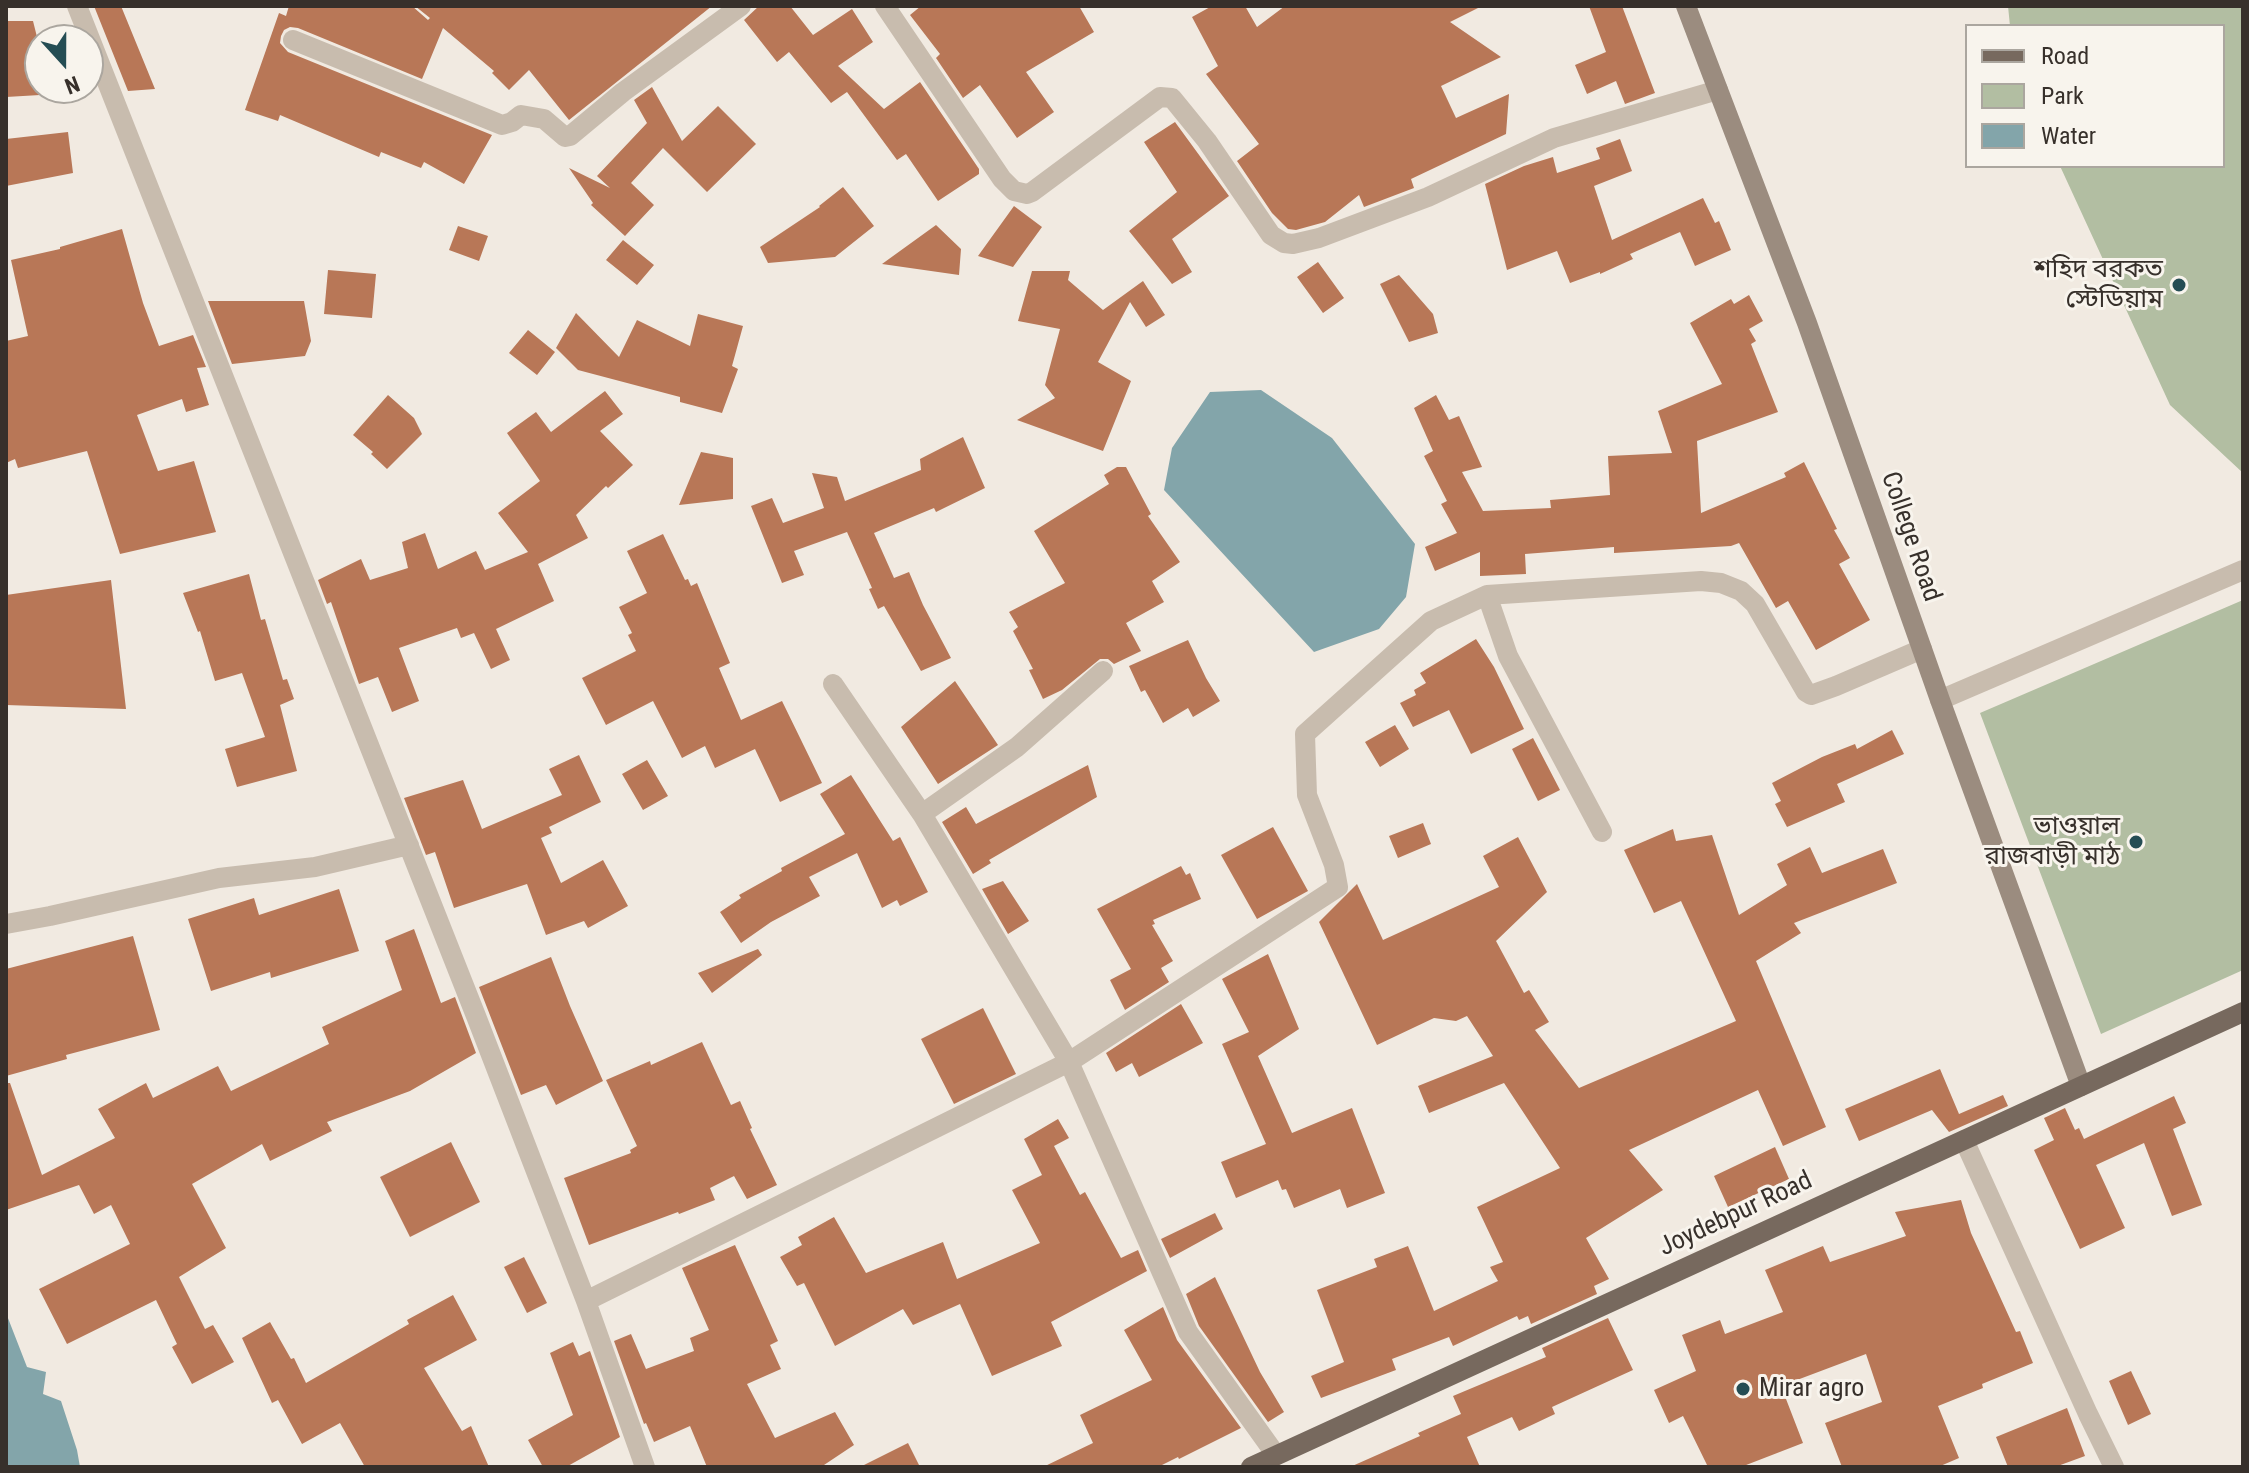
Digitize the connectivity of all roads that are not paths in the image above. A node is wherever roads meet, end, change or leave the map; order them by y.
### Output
1 (77, 6) edge
2 (741, 6) edge
3 (885, 6) edge
4 (1686, 6) edge
5 (293, 40) dead end
6 (1718, 90) junction
7 (2243, 570) edge
8 (1487, 595) junction
9 (1922, 649) junction
10 (1103, 671) dead end
11 (833, 684) dead end
12 (1940, 700) junction
13 (922, 814) junction
14 (1602, 832) dead end
15 (409, 845) junction
16 (6, 924) edge
17 (2243, 1012) edge
18 (1069, 1062) junction
19 (2081, 1086) junction
20 (1964, 1140) junction
21 (586, 1301) junction
22 (1276, 1455) junction
23 (645, 1467) edge
24 (1251, 1467) edge
25 (2114, 1467) edge

1 - 15 street
2 - 5 street
3 - 6 street
4 - 6 main road, College Road
6 - 9 main road, College Road
7 - 12 street
8 - 9 street
8 - 14 street
8 - 18 street
9 - 12 main road, College Road
10 - 13 street
11 - 13 street
12 - 19 main road, College Road
13 - 18 street
15 - 16 street
15 - 21 street
17 - 19 main road, Joydebpur Road
18 - 21 street
18 - 22 street
19 - 20 main road, Joydebpur Road
20 - 22 main road, Joydebpur Road
20 - 25 street
21 - 23 street
22 - 24 main road, Joydebpur Road

